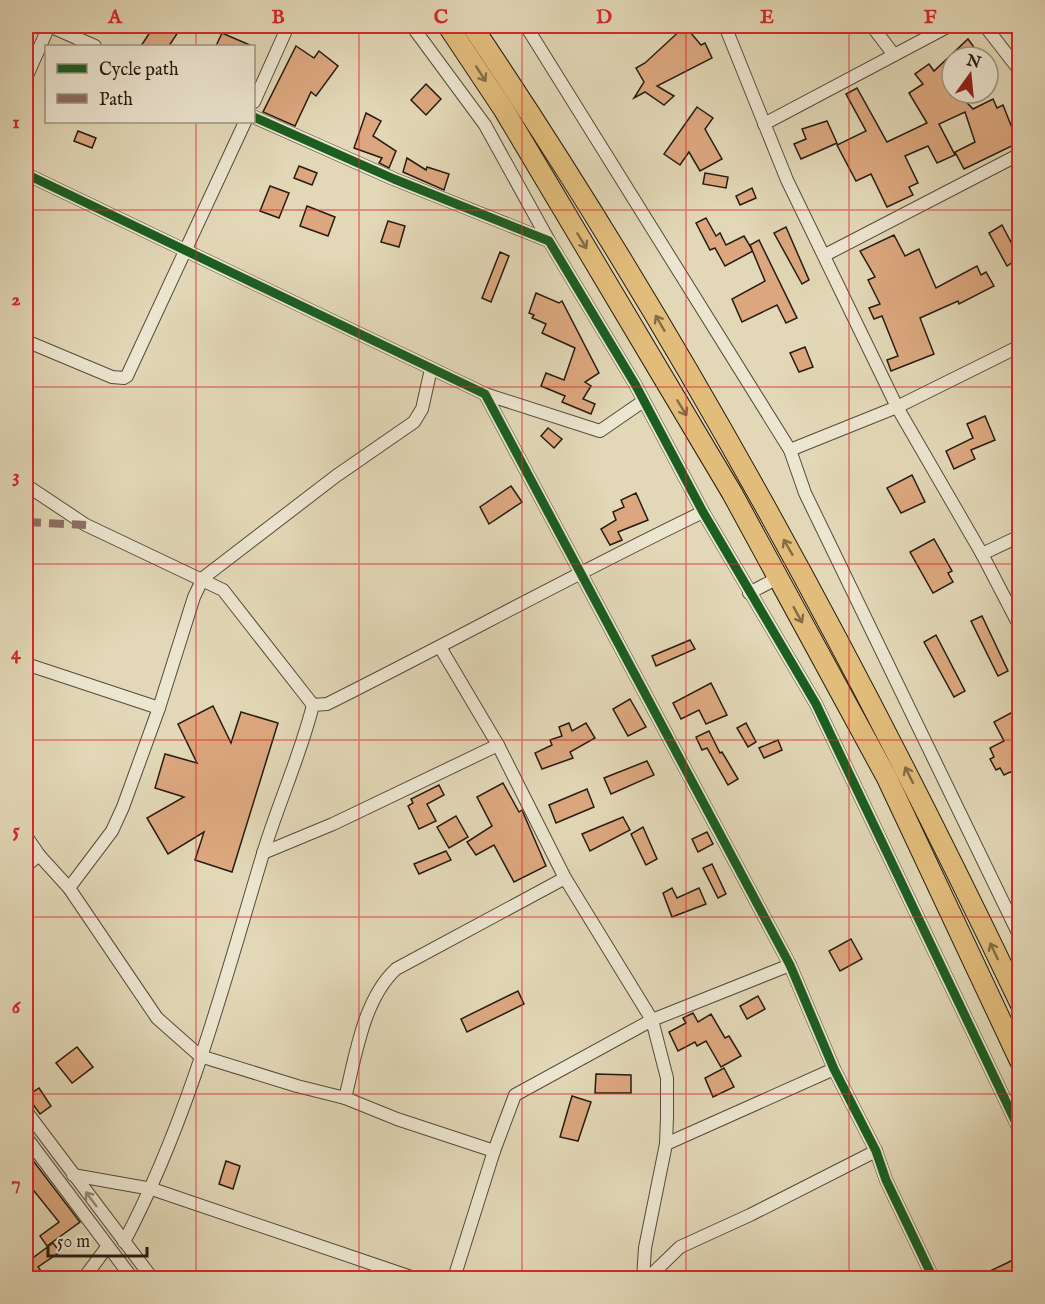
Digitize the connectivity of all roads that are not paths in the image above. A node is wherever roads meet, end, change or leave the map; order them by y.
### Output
1 (49, 26) edge
2 (288, 26) edge
3 (412, 26) edge
4 (448, 26) edge
5 (472, 26) edge
6 (526, 26) edge
7 (725, 26) edge
8 (872, 26) edge
9 (949, 26) edge
10 (985, 26) edge
11 (93, 45) edge
12 (894, 55) junction
13 (1020, 71) edge
14 (26, 78) edge
15 (255, 100) edge
16 (255, 117) edge
17 (245, 123) edge
18 (764, 124) junction
19 (1020, 154) edge
20 (26, 174) edge
21 (549, 241) junction
22 (187, 250) junction
23 (825, 255) junction
24 (26, 342) edge
25 (1020, 346) edge
26 (431, 369) junction
27 (485, 394) junction
28 (642, 402) junction
29 (897, 406) junction
30 (790, 450) junction
31 (26, 485) edge
32 (703, 512) junction
33 (1020, 536) edge
34 (982, 554) junction
35 (578, 572) junction
36 (203, 578) junction
37 (778, 578) junction
38 (749, 592) junction
39 (1020, 627) edge
40 (440, 647) junction
41 (26, 663) edge
42 (313, 705) junction
43 (159, 708) junction
44 (498, 745) junction
45 (26, 836) edge
46 (263, 853) junction
47 (39, 855) junction
48 (26, 866) edge
49 (565, 878) junction
50 (69, 888) junction
51 (1020, 937) edge
52 (790, 965) junction
53 (1020, 1003) edge
54 (652, 1020) junction
55 (200, 1056) junction
56 (1020, 1061) edge
57 (834, 1069) junction
58 (345, 1098) junction
59 (26, 1111) edge
60 (1020, 1131) edge
61 (26, 1137) edge
62 (666, 1144) junction
63 (494, 1151) junction
64 (876, 1151) junction
65 (73, 1175) junction
66 (152, 1189) junction
67 (124, 1242) junction
68 (107, 1247) junction
69 (84, 1278) edge
70 (132, 1278) edge
71 (152, 1278) edge
72 (414, 1278) edge
73 (454, 1278) edge
74 (643, 1278) edge
75 (648, 1278) edge
76 (933, 1278) edge

1 - 11 street
1 - 14 street
2 - 15 street
3 - 21 street
4 -> 37 main road
53 -> 5 main road
6 - 30 street
7 - 18 street
8 - 12 street
9 - 12 street
10 - 13 street
12 - 18 street
16 - 21 street
17 - 22 street
18 - 23 street
19 - 23 street
20 - 22 street
21 - 28 street
22 - 24 street
22 - 26 street
23 - 29 street
25 - 29 street
26 - 27 street
26 - 36 street
27 - 28 street
27 - 35 street
28 - 32 street
29 - 30 street
29 - 34 street
30 - 51 street
31 - 36 street
32 - 35 street
32 - 38 street
33 - 34 street
34 - 39 street
35 - 40 street
35 - 52 street
36 - 42 street
36 - 43 street
37 - 38 street
37 -> 56 main road
38 - 60 street
40 - 42 street
40 - 44 street
41 - 43 street
42 - 46 street
43 - 50 street
44 - 46 street
44 - 49 street
45 - 47 street
46 - 55 street
47 - 48 street
47 - 50 street
49 - 54 street
49 - 58 street
50 - 55 street
52 - 54 street
52 - 57 street
54 - 62 street
54 - 63 street
55 - 58 street
55 - 66 street
57 - 62 street
57 - 64 street
58 - 63 street
59 - 65 street
61 - 68 street
62 - 74 street
63 - 73 street
64 - 75 street
64 - 76 street
65 - 66 street
67 -> 65 street
66 - 67 street
66 - 72 street
67 - 71 street
68 - 69 street
68 - 70 street

